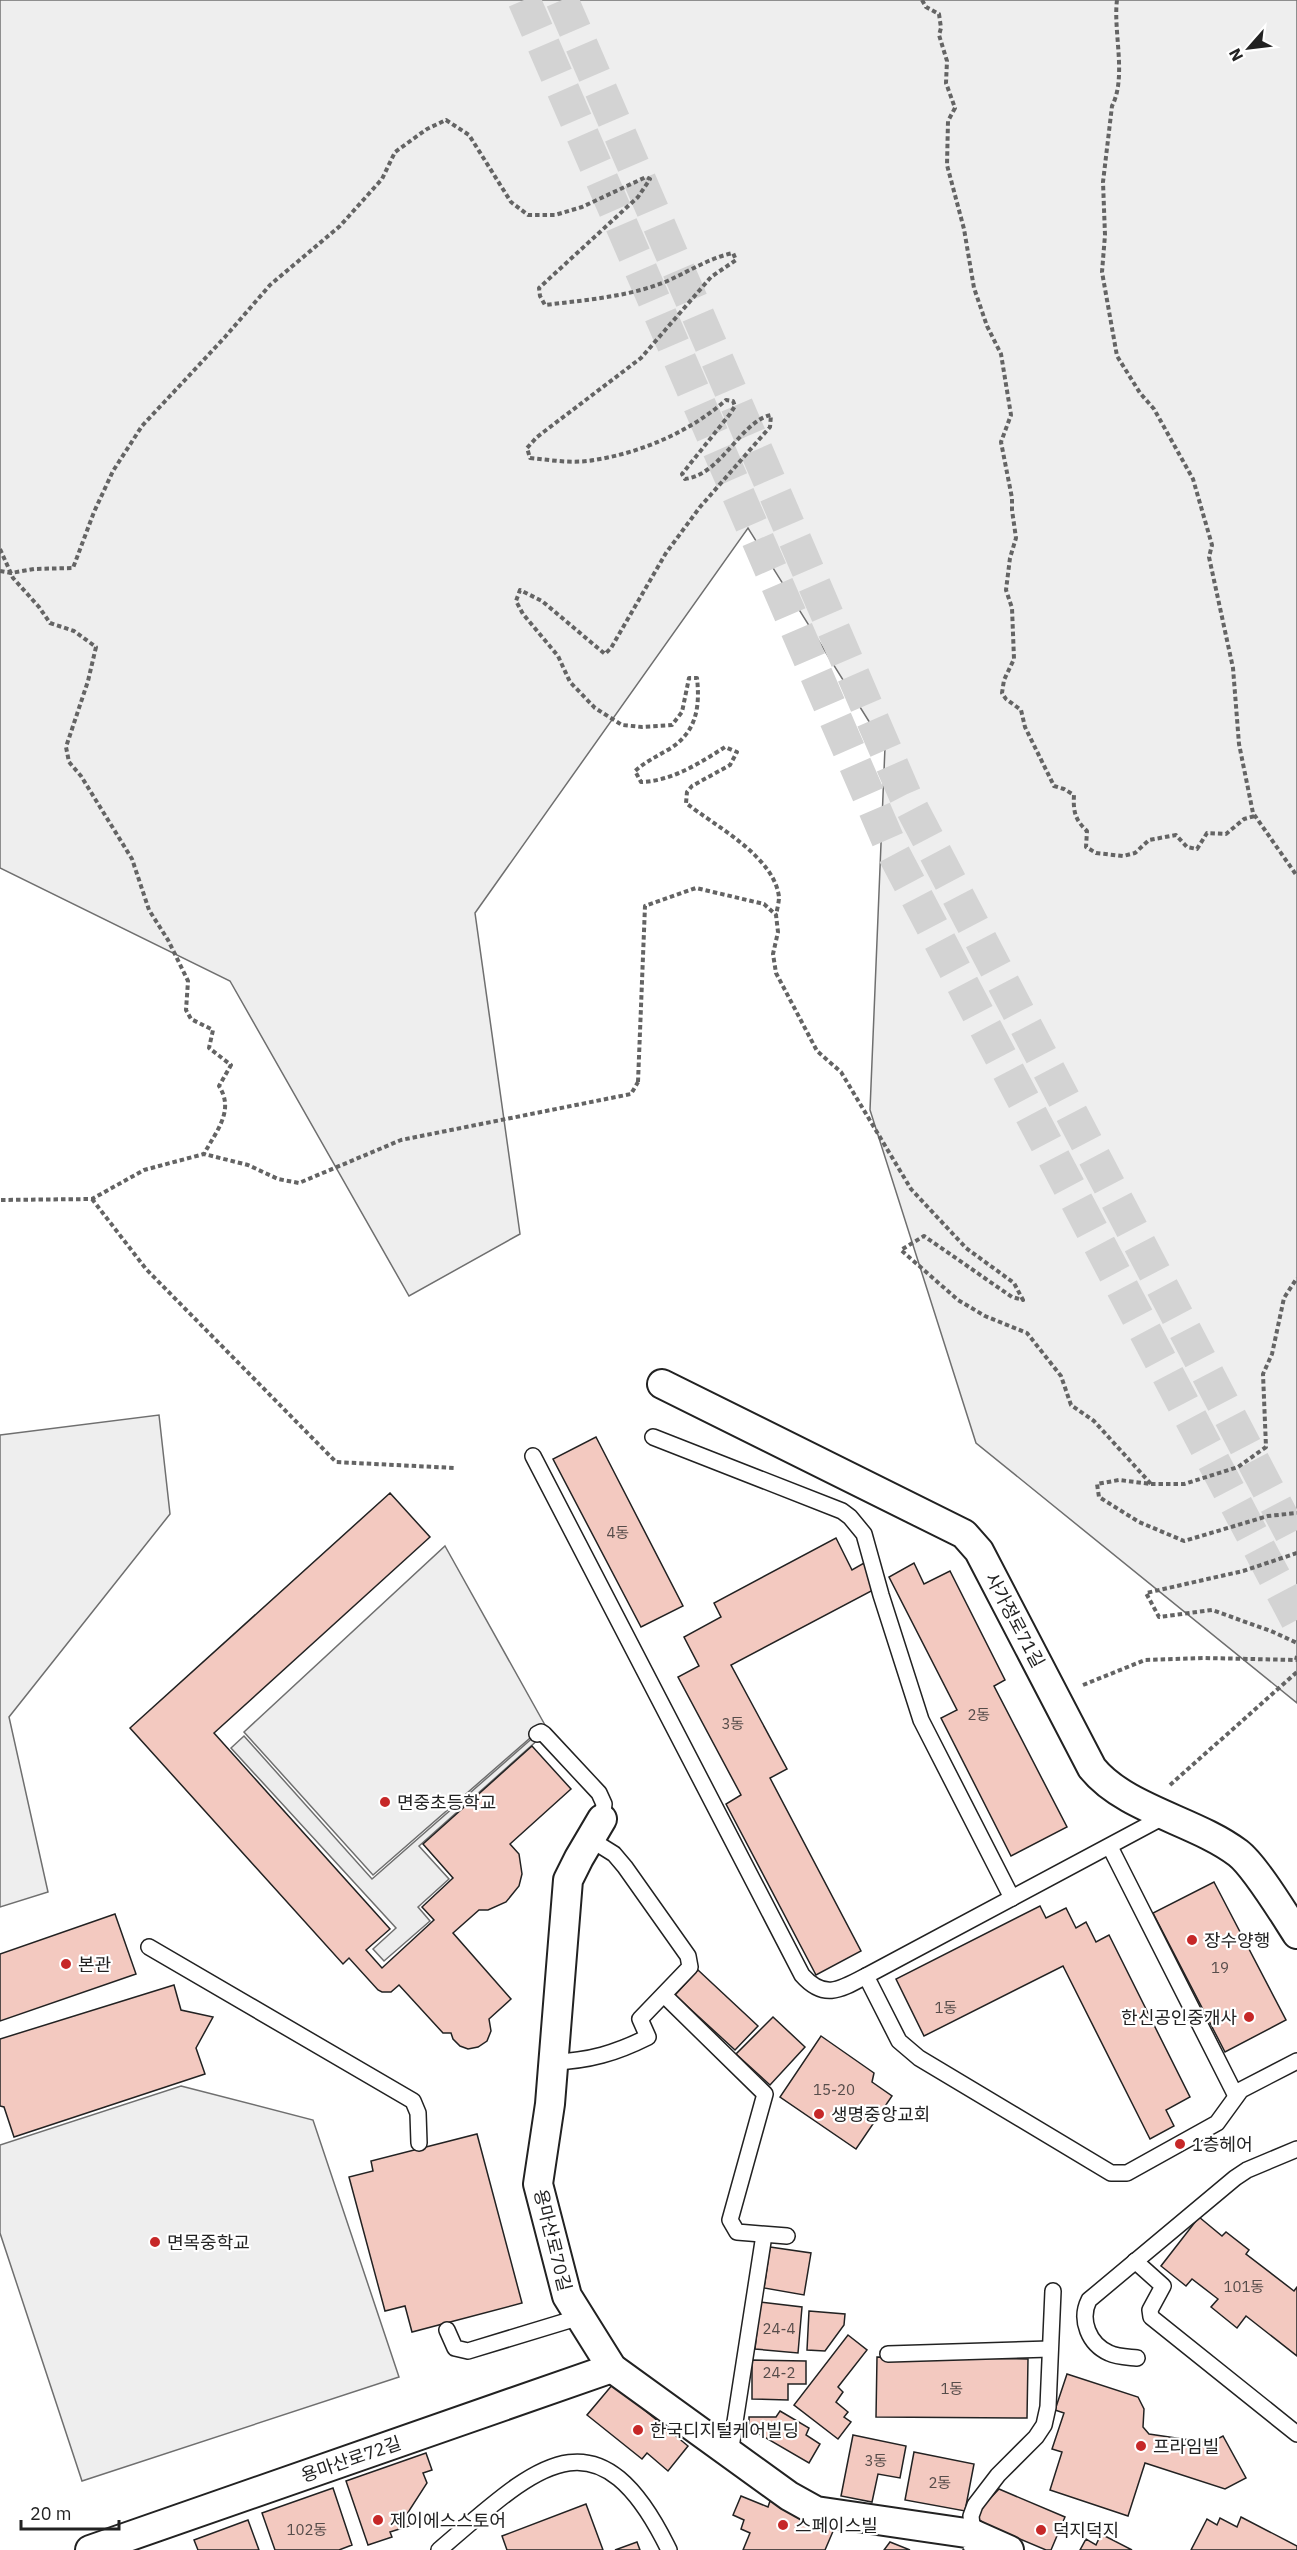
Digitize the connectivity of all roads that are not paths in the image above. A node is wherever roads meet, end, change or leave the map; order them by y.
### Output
1 (662, 1384) dead end
2 (653, 1437) dead end
3 (533, 1456) dead end
4 (537, 1734) dead end
5 (1167, 1815) junction
6 (596, 1829) junction
7 (1110, 1846) junction
8 (1012, 1898) junction
9 (1297, 1934) edge
10 (149, 1947) dead end
11 (866, 1976) junction
12 (664, 1995) junction
13 (1297, 2061) edge
14 (553, 2062) junction
15 (1236, 2096) junction
16 (419, 2143) dead end
17 (1297, 2149) edge
18 (764, 2235) junction
19 (788, 2236) dead end
20 (1135, 2261) junction
21 (1053, 2291) dead end
22 (580, 2317) junction
23 (447, 2330) dead end
24 (1050, 2349) junction
25 (888, 2354) dead end
26 (1137, 2358) dead end
27 (612, 2368) junction
28 (1297, 2434) edge
29 (730, 2454) junction
30 (976, 2542) edge
31 (90, 2550) edge
32 (439, 2550) edge
33 (669, 2550) edge
34 (1009, 2550) edge

1 - 5 street, 사가정로71길
2 - 8 lane
3 - 11 lane
4 - 6 lane
5 - 7 lane
5 - 9 street, 사가정로71길
6 - 12 lane
6 - 14 street, 용마산로70길
7 - 8 lane
7 - 15 lane
8 - 11 lane
10 - 16 lane
11 - 15 lane
12 - 14 lane
12 - 18 lane
13 - 15 lane
14 - 22 street, 용마산로70길
17 - 20 lane
18 - 19 lane
18 - 29 lane
20 - 26 lane
20 - 28 lane
21 - 24 lane
22 - 23 lane
22 - 27 street, 용마산로70길
24 - 25 lane
24 - 30 lane
27 - 29 street, 용마산로70길
27 - 31 street, 용마산로72길
29 - 30 street, 용마산로70길
30 - 34 street, 용마산로70길
32 - 33 lane

